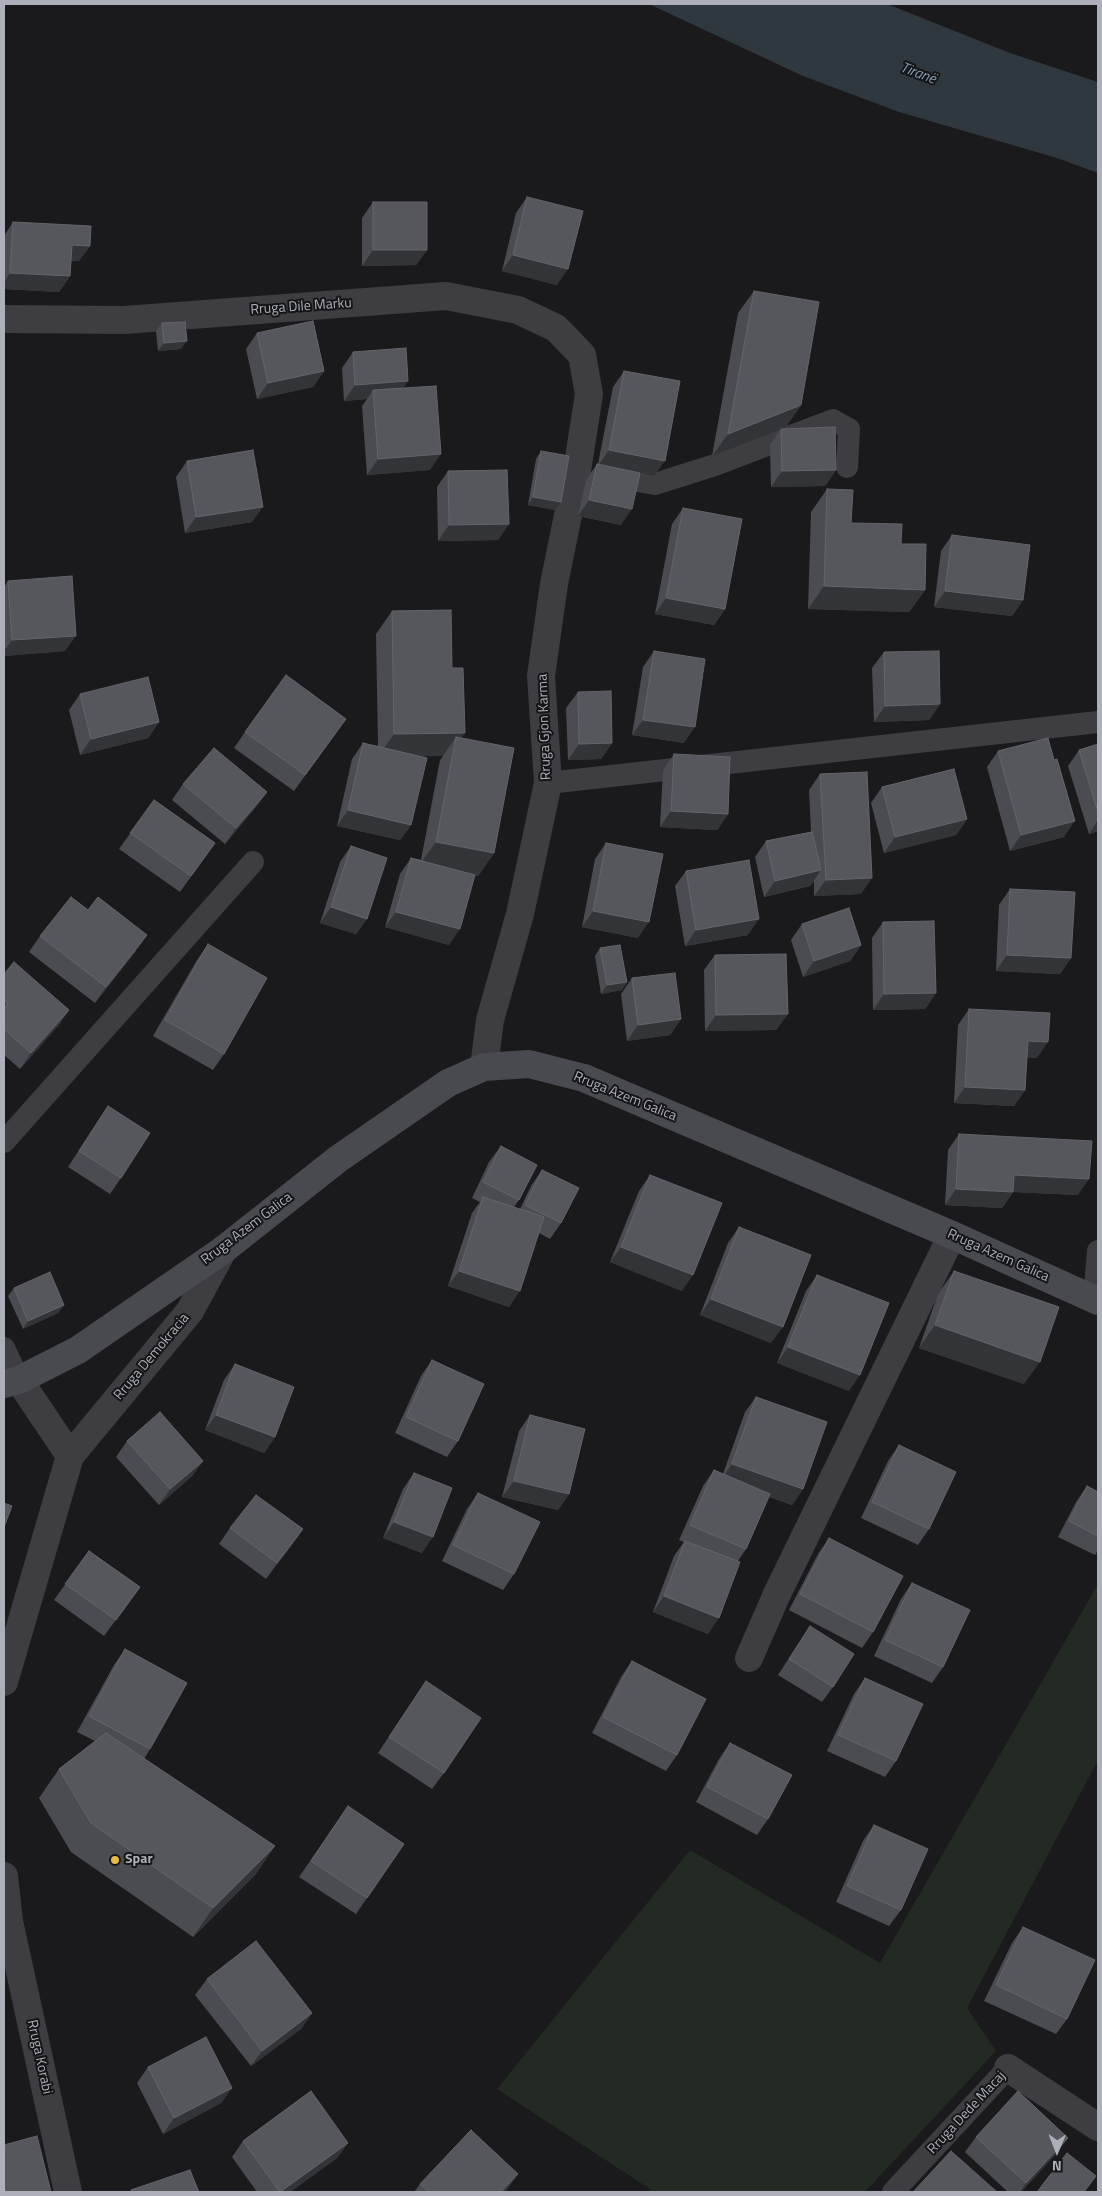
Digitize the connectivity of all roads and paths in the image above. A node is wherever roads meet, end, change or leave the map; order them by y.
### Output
1 (4, 319) edge
2 (582, 355) joint
3 (847, 467) dead end
4 (577, 471) junction
5 (1098, 722) edge
6 (548, 783) junction
7 (253, 862) dead end
8 (484, 1067) junction
9 (4, 1142) edge
10 (952, 1235) junction
11 (222, 1250) junction
12 (1098, 1251) edge
13 (1096, 1300) edge
14 (4, 1348) edge
15 (9, 1378) edge
16 (70, 1456) junction
17 (750, 1658) dead end
18 (4, 1682) edge
19 (4, 1876) edge
20 (6, 1921) edge
21 (1008, 2068) joint
22 (1098, 2127) edge
23 (68, 2192) edge
24 (893, 2192) edge

1 - 2 street, Rruga Dile Marku
2 - 4 street, Rruga Gjon Karma
3 - 4 lane
4 - 6 street, Rruga Gjon Karma
5 - 6 lane
6 - 8 street, Rruga Gjon Karma
7 - 9 lane
8 - 10 main road, Rruga Azem Galica
8 - 11 main road, Rruga Azem Galica
10 - 13 main road, Rruga Azem Galica
10 - 17 street
11 - 15 main road, Rruga Azem Galica
11 - 16 street, Rruga Demokracia
12 - 13 lane
14 - 15 lane
15 - 16 street
16 - 18 street, Rruga Demokracia
19 - 20 street
20 - 23 street, Rruga Korabi
21 - 22 street, Rruga Dede Macaj
21 - 24 lane, Rruga Dede Macaj

